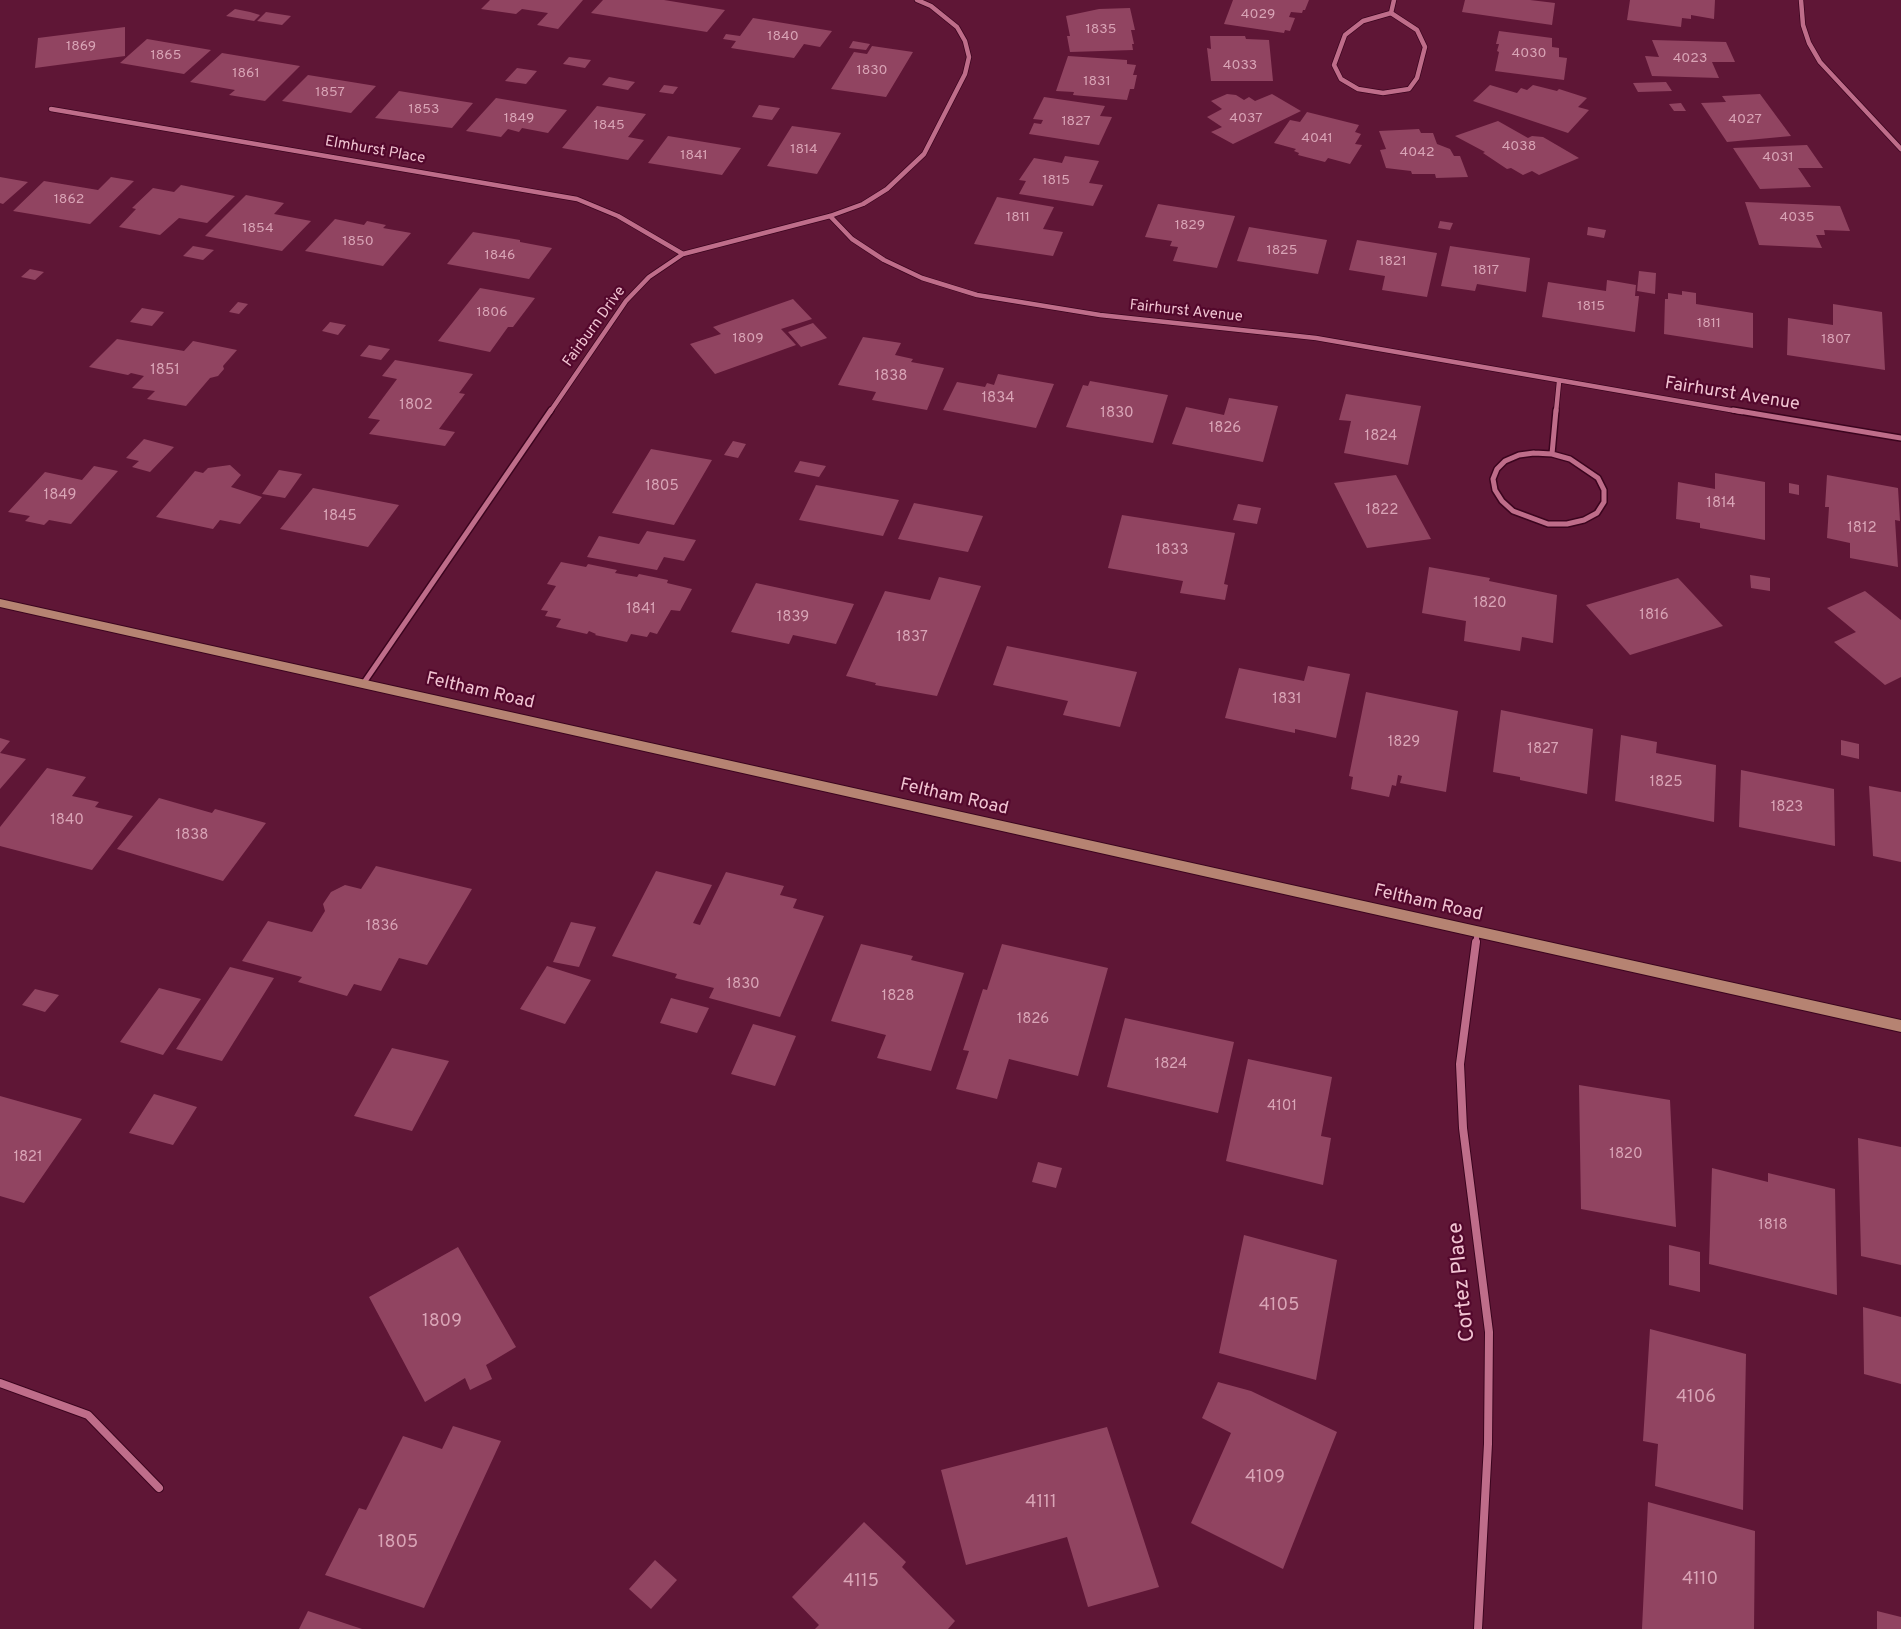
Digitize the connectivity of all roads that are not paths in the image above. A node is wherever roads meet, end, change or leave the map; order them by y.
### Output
1 (917, 0) edge
2 (1394, 0) edge
3 (1801, 0) edge
4 (1391, 13) junction
5 (51, 109) dead end
6 (1901, 149) edge
7 (830, 216) junction
8 (683, 254) junction
9 (1559, 382) junction
10 (1901, 438) edge
11 (1552, 454) junction
12 (0, 603) edge
13 (363, 684) junction
14 (1477, 933) junction
15 (1901, 1026) edge
16 (0, 1383) edge
17 (159, 1488) dead end
18 (1478, 1629) edge

1 - 7 street, Fairburn Drive
2 - 4 street
3 - 6 street
4 - 4 street
5 - 8 street, Elmhurst Place
7 - 8 street, Fairburn Drive
7 - 9 street, Fairhurst Avenue
8 - 13 street, Fairburn Drive
9 - 10 street, Fairhurst Avenue
9 - 11 street
11 - 11 street
12 - 13 street, Feltham Road
13 - 14 street, Feltham Road
14 - 15 street, Feltham Road
14 - 18 street, Cortez Place
16 - 17 street

